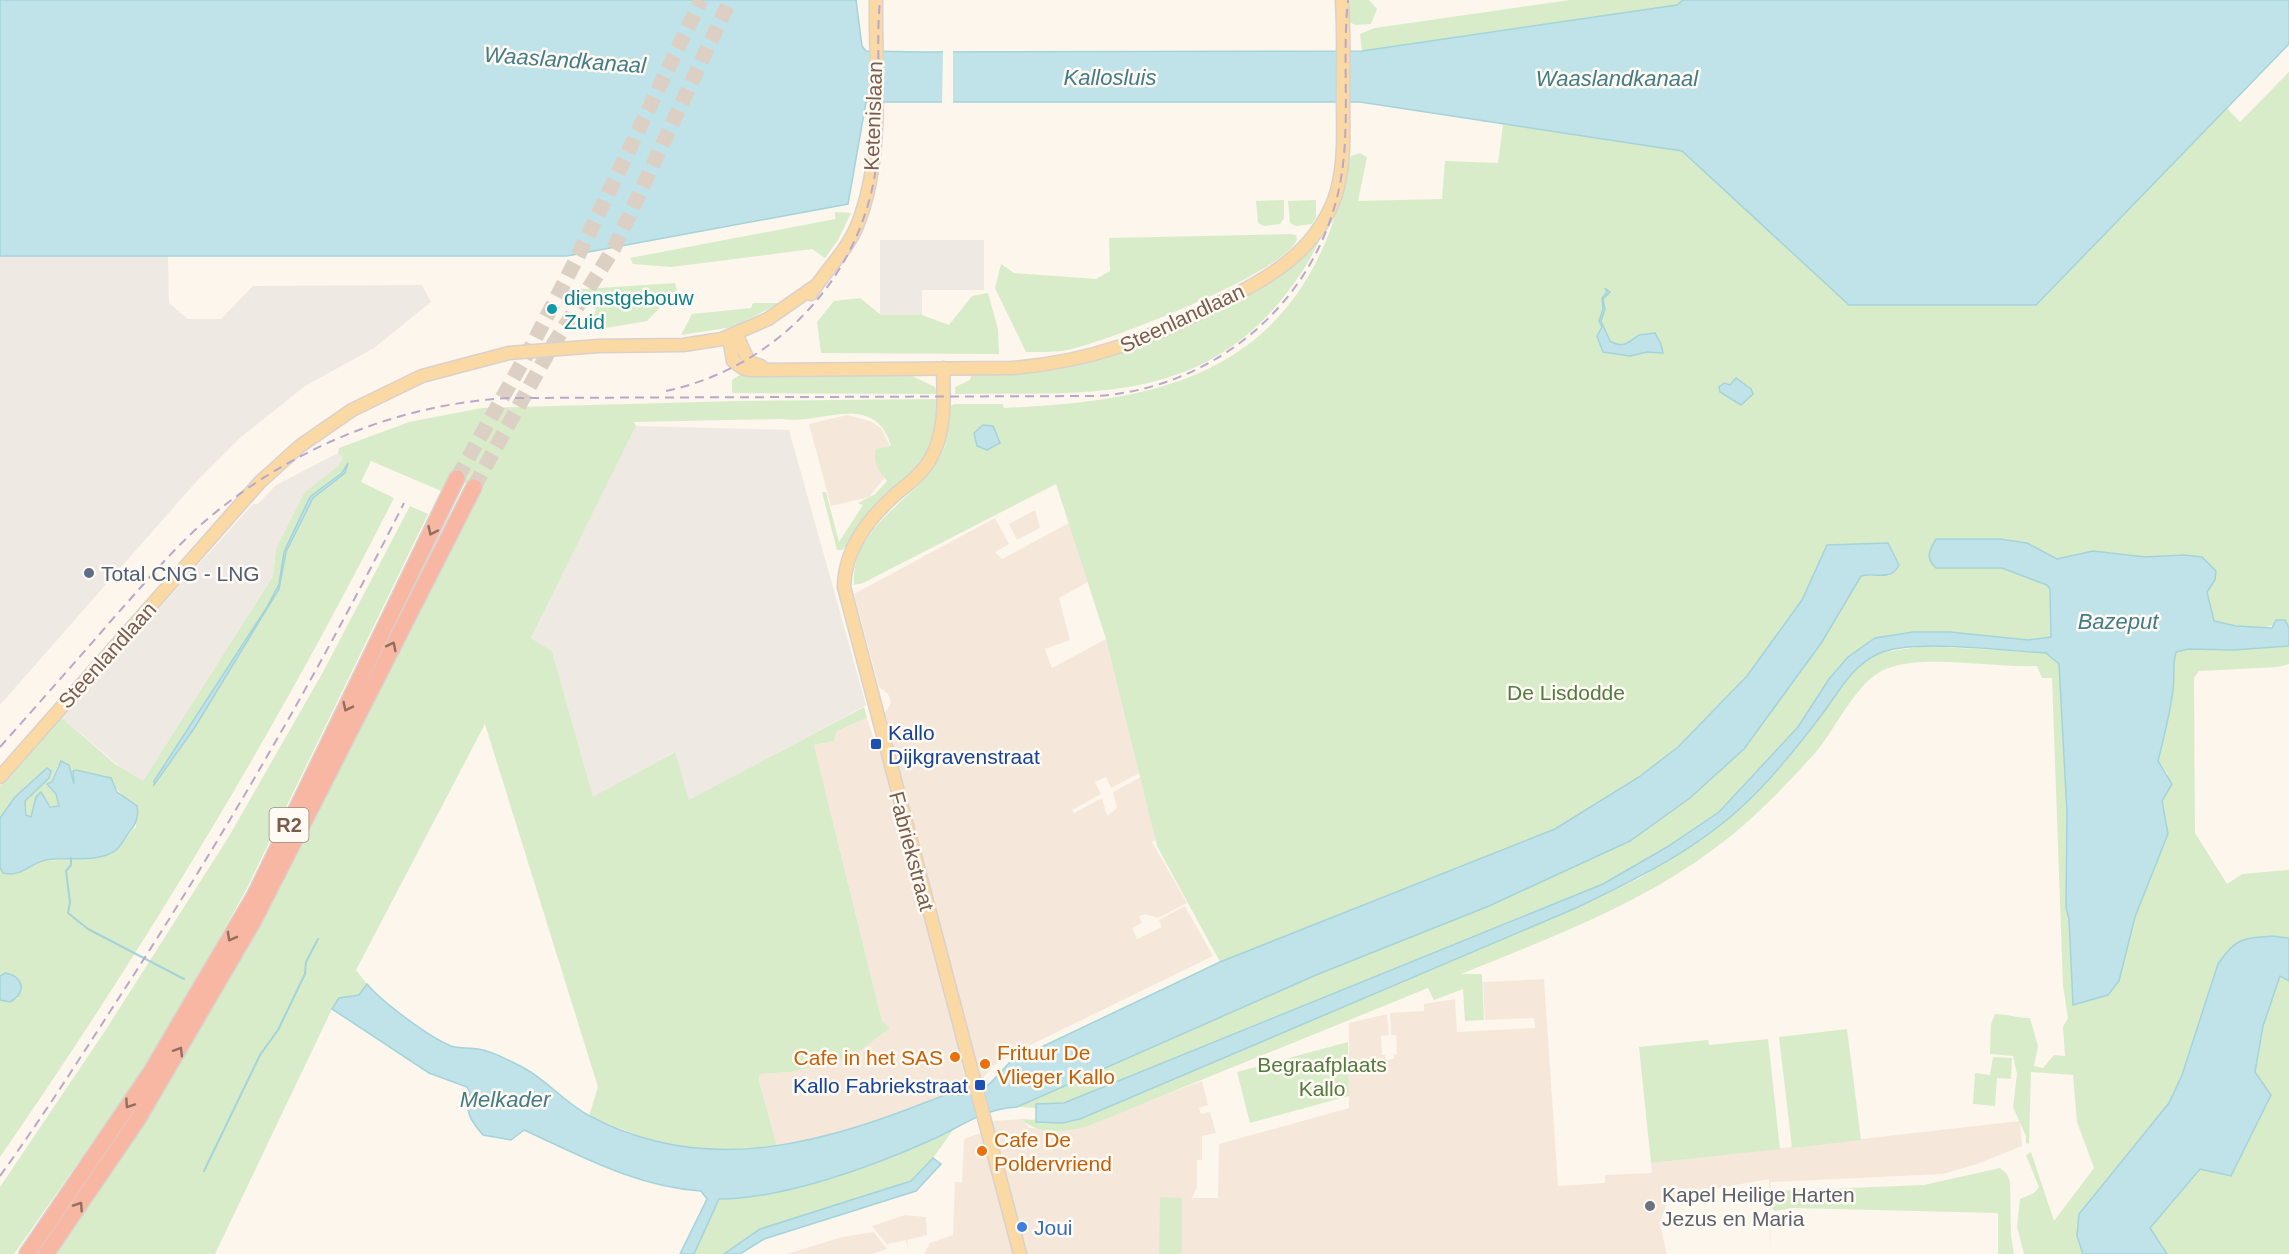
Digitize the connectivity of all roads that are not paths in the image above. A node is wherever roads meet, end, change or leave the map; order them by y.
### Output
1 (876, 0) edge
2 (1342, 0) edge
3 (735, 339) junction
4 (943, 368) junction
5 (457, 478) tunnel mouth
6 (474, 487) tunnel mouth
7 (0, 777) edge
8 (27, 1254) edge
9 (46, 1254) edge
10 (1020, 1254) edge

1 - 3 main road, Ketenislaan
2 - 4 main road, Steenlandlaan
3 - 4 main road, Steenlandlaan
3 - 7 main road, Steenlandlaan
4 - 10 main road, Fabriekstraat
5 -> 8 highway, R2
9 -> 6 highway, R2

